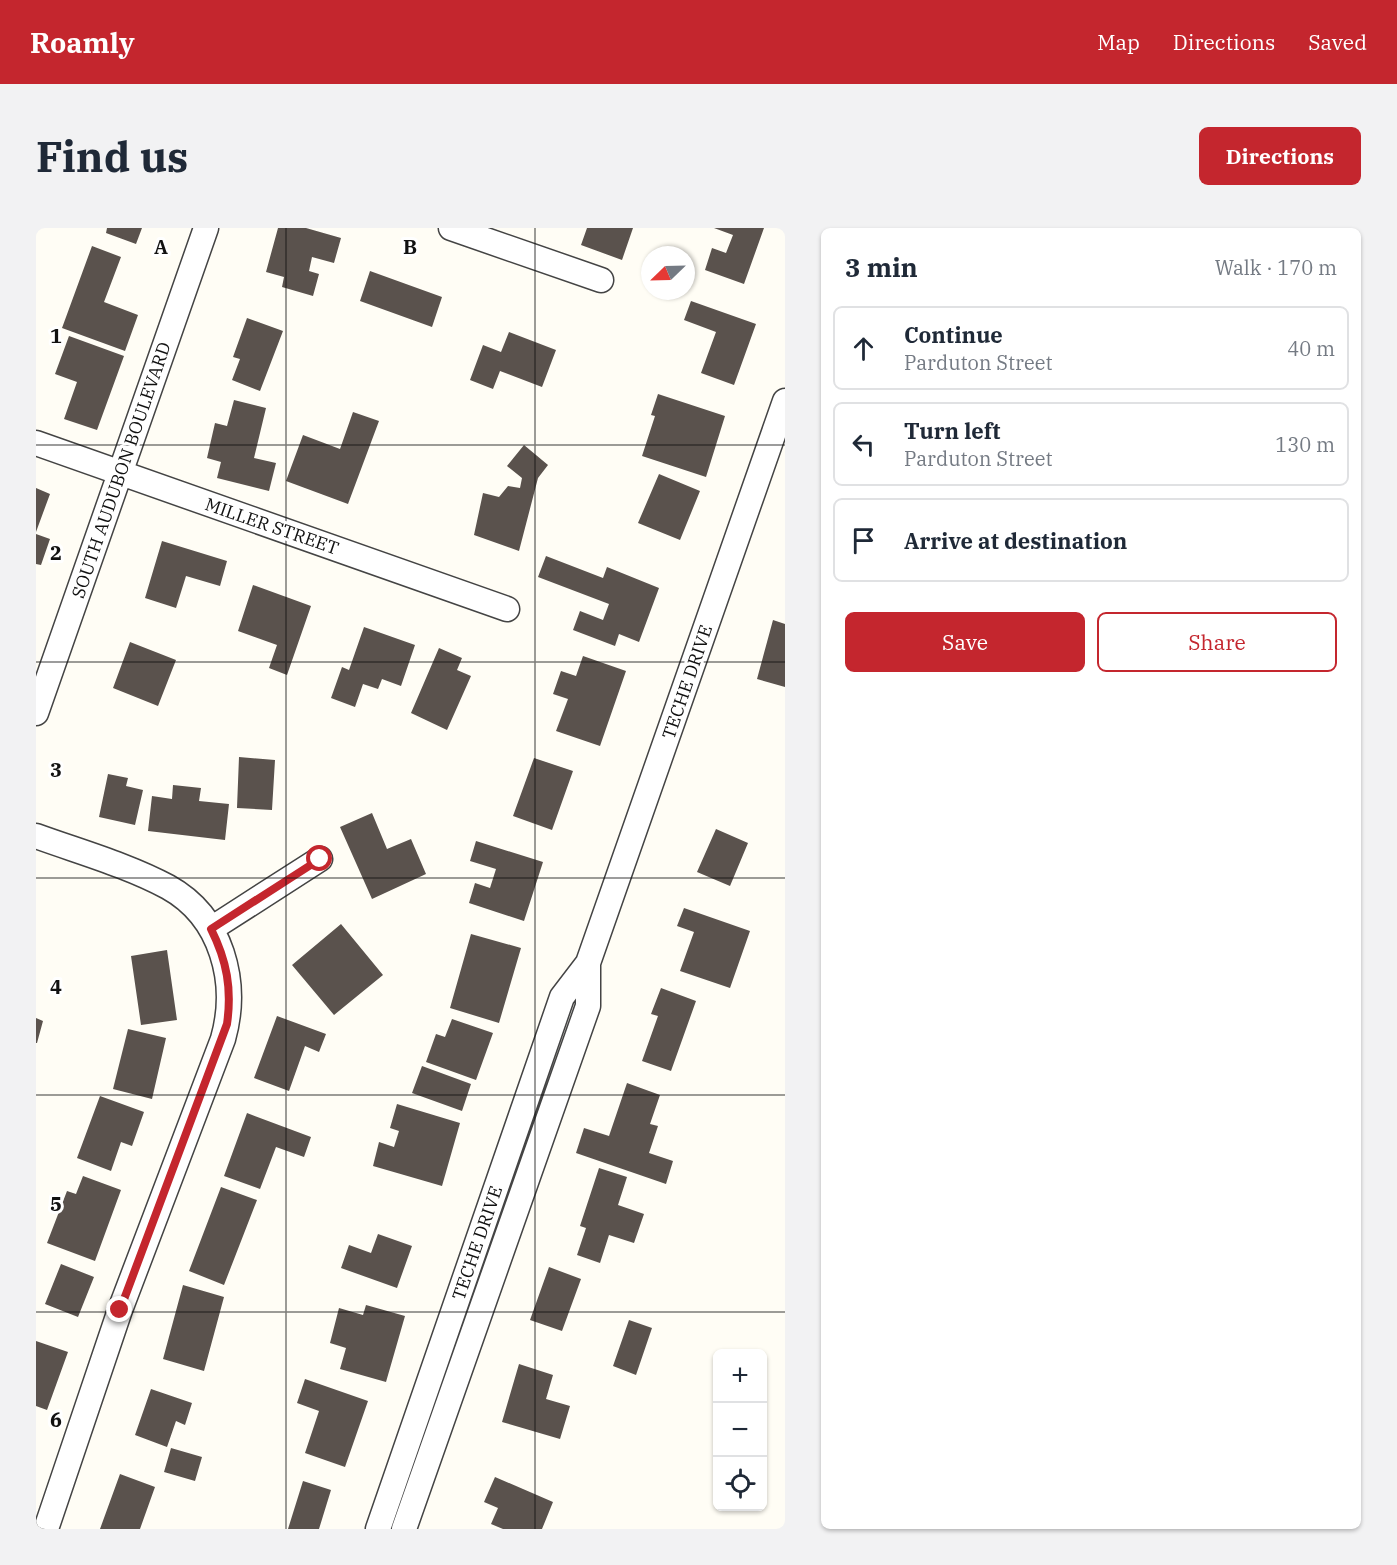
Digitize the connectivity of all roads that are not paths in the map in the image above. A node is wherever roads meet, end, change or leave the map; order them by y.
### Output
1 (206, 228) edge
2 (451, 228) edge
3 (601, 280) dead end
4 (785, 401) edge
5 (36, 443) edge
6 (121, 473) junction
7 (507, 609) dead end
8 (36, 712) edge
9 (36, 836) edge
10 (320, 859) dead end
11 (211, 929) junction
12 (588, 963) junction
13 (447, 1328) junction
14 (472, 1337) junction
15 (46, 1529) edge
16 (378, 1529) edge
17 (404, 1529) edge

1 - 6 street, SOUTH AUDUBON BOULEVARD
2 - 3 street
4 - 12 street, TECHE DRIVE
5 - 6 street, MILLER STREET
6 - 7 street, MILLER STREET
6 - 8 street, SOUTH AUDUBON BOULEVARD
9 - 11 street
10 - 11 street
11 - 15 street
12 - 13 street, TECHE DRIVE
12 - 14 street, TECHE DRIVE
13 - 14 street
13 - 16 street, TECHE DRIVE
14 - 17 street, TECHE DRIVE

